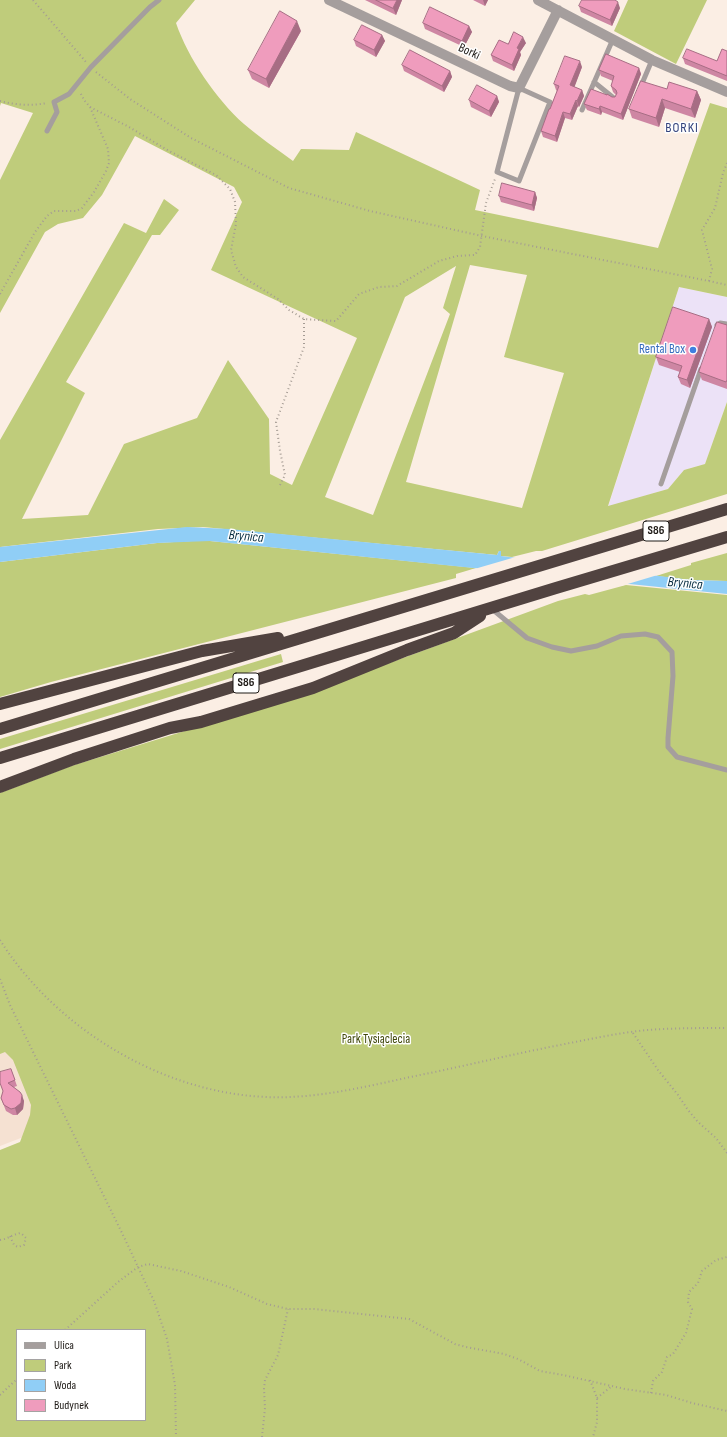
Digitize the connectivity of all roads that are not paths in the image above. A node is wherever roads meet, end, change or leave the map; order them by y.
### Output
1 (159, 0) edge
2 (329, 0) edge
3 (538, 0) edge
4 (558, 10) junction
5 (613, 39) junction
6 (652, 60) junction
7 (594, 82) junction
8 (519, 88) junction
9 (640, 89) edge
10 (727, 92) edge
11 (615, 99) edge
12 (582, 110) dead end
13 (47, 131) dead end
14 (727, 324) edge
15 (714, 332) edge
16 (702, 367) edge
17 (661, 484) dead end
18 (727, 509) edge
19 (727, 537) edge
20 (491, 608) junction
21 (324, 631) junction
22 (0, 704) edge
23 (0, 729) edge
24 (0, 758) edge
25 (727, 770) edge
26 (0, 787) edge

1 - 13 lane
2 - 8 street, Borki
3 - 4 street
4 - 5 street
4 - 8 street
5 - 6 street
5 - 7 lane
6 - 9 lane
6 - 10 street
7 - 11 lane
7 - 12 lane
8 - 8 lane
14 - 15 lane
16 - 17 lane
18 - 21 highway, S86
19 - 20 highway, S86
20 - 24 highway, S86
20 - 25 lane
20 - 26 highway
21 - 22 highway
21 - 23 highway, S86

